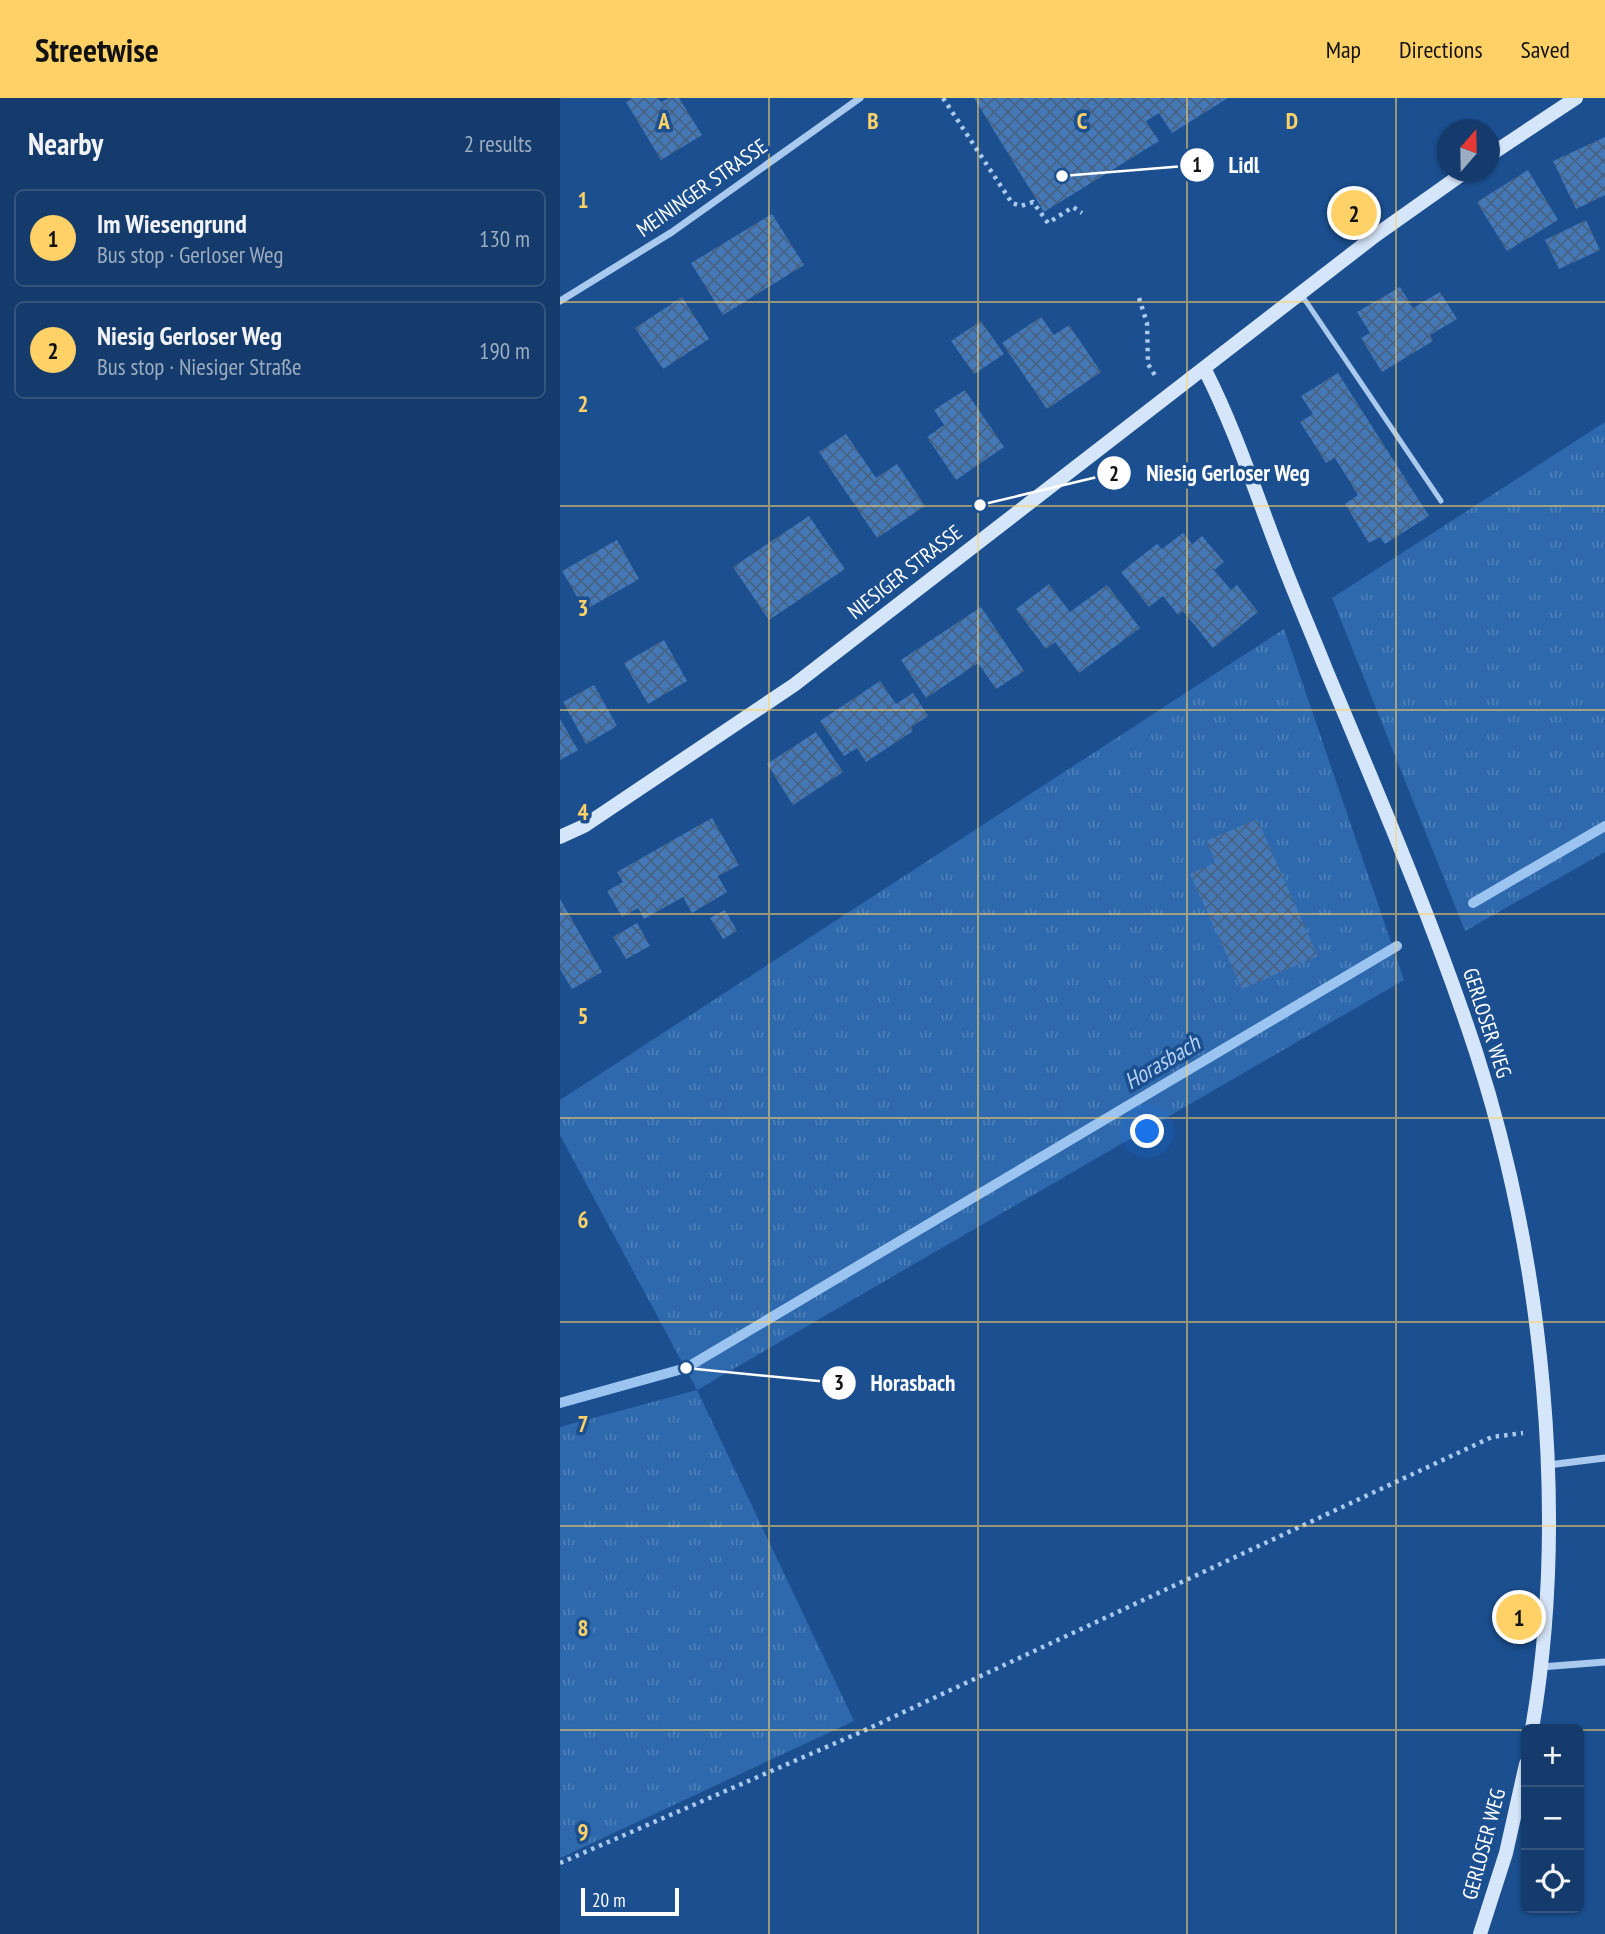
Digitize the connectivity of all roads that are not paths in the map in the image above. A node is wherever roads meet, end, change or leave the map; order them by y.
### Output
1 (860, 98) edge
2 (1576, 98) edge
3 (1500, 148) edge
4 (1452, 182) edge
5 (1301, 294) junction
6 (560, 301) edge
7 (1205, 370) junction
8 (1441, 500) dead end
9 (560, 837) edge
10 (1605, 1458) edge
11 (1548, 1465) junction
12 (1605, 1662) edge
13 (1541, 1667) junction
14 (1533, 1724) edge
15 (1521, 1786) edge
16 (1480, 1934) edge

1 - 6 street, MEININGER STRASSE
2 - 3 street
4 - 5 street, NIESIGER STRASSE
5 - 7 street, NIESIGER STRASSE
5 - 8 lane
7 - 9 street, NIESIGER STRASSE
7 - 11 street, GERLOSER WEG
10 - 11 street
11 - 13 street, GERLOSER WEG
12 - 13 street
13 - 14 street, GERLOSER WEG
15 - 16 street, GERLOSER WEG

